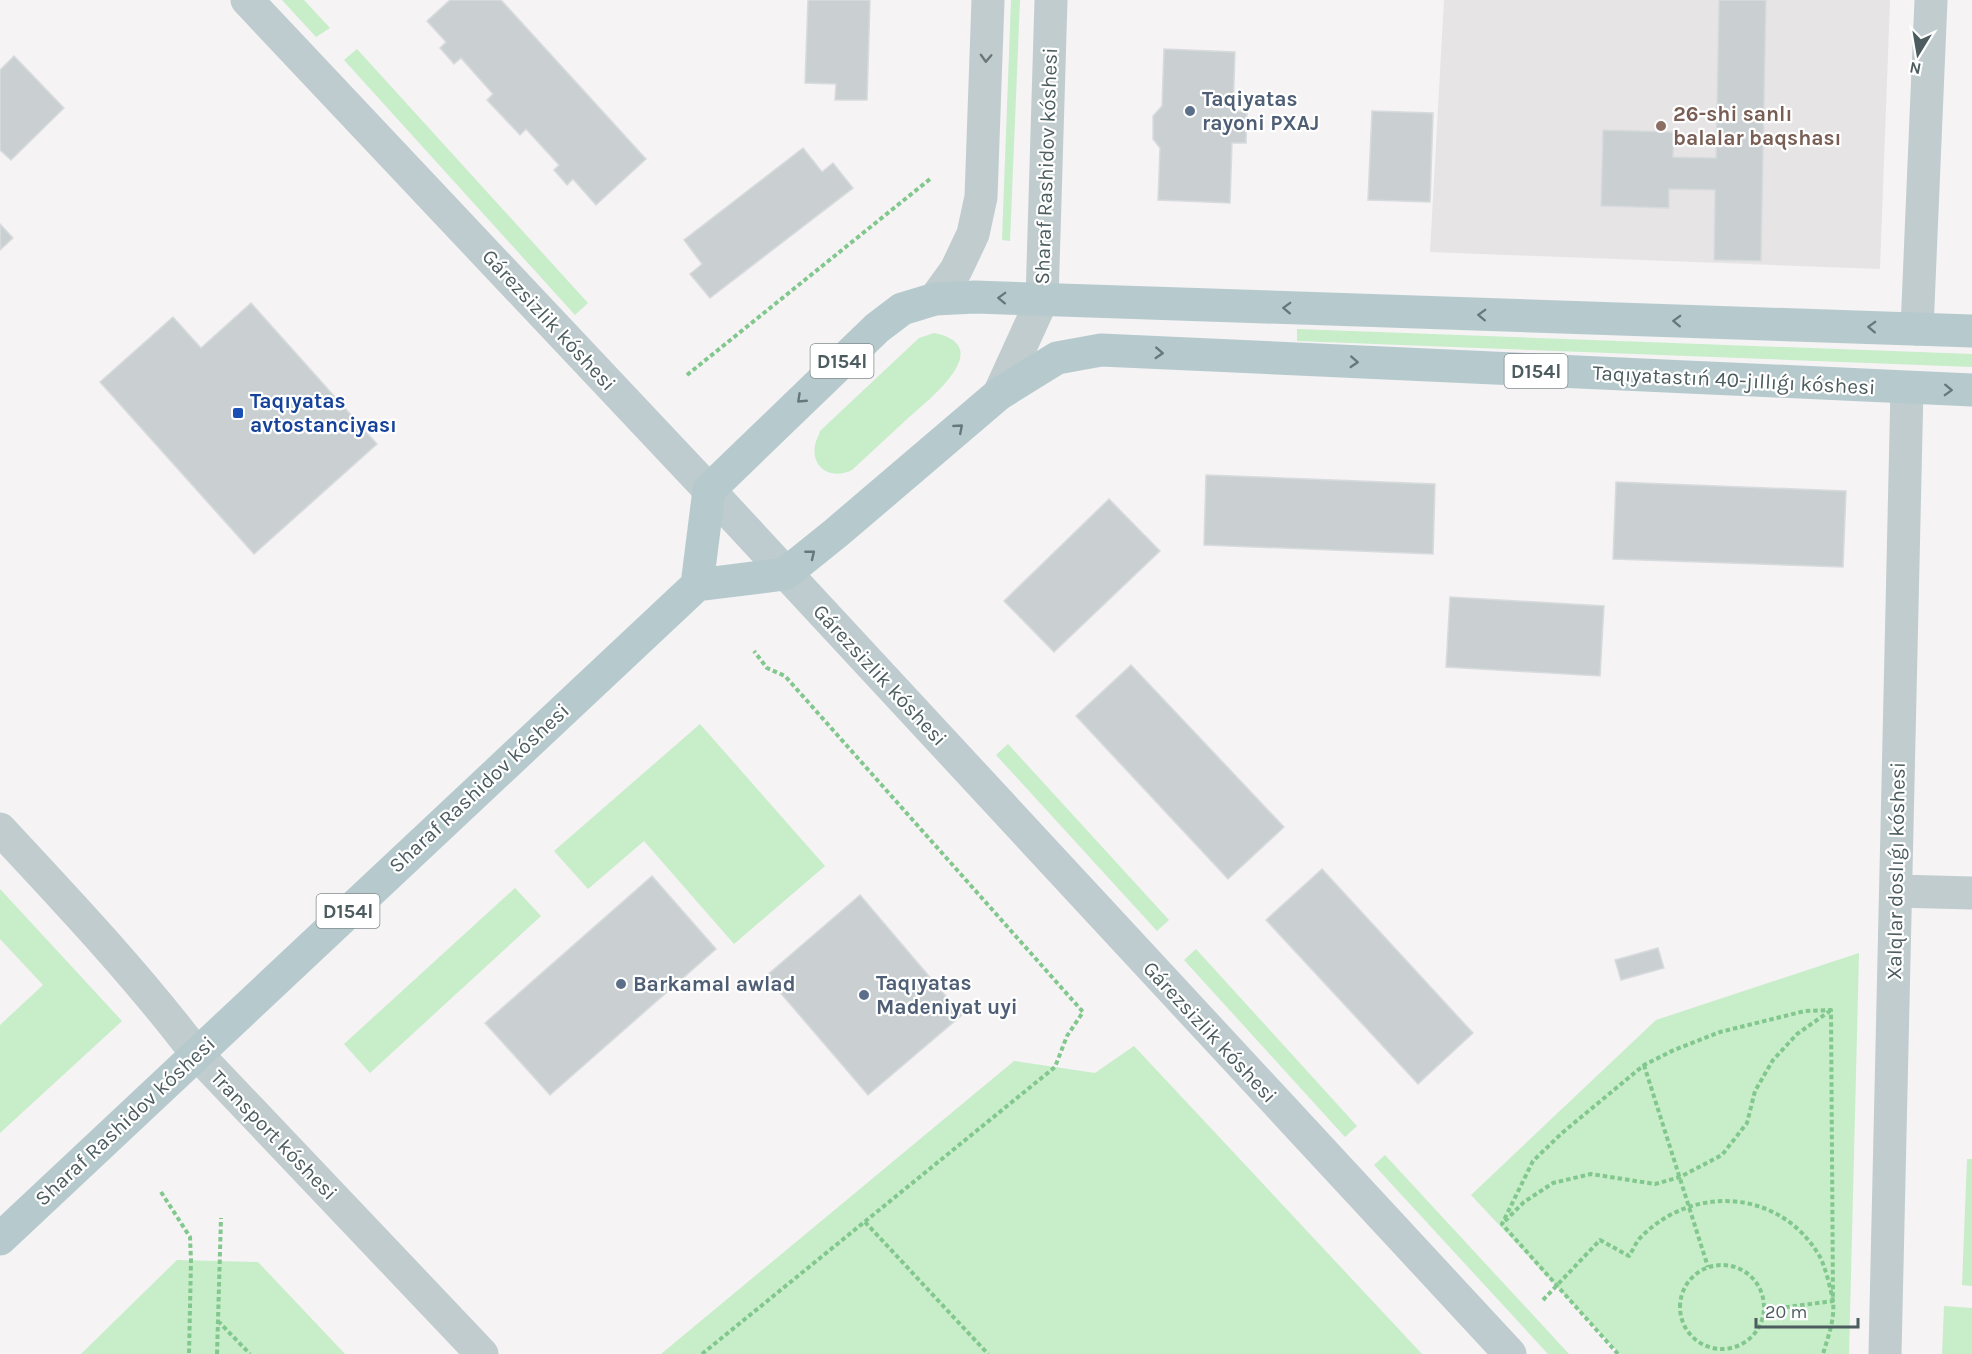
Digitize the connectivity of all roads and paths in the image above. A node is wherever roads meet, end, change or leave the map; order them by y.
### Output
1 (246, 0) edge
2 (988, 0) edge
3 (1051, 0) edge
4 (1931, 0) edge
5 (930, 179) dead end
6 (935, 298) junction
7 (1042, 300) junction
8 (1917, 329) junction
9 (1972, 331) edge
10 (687, 375) dead end
11 (1907, 388) junction
12 (1972, 390) edge
13 (999, 394) junction
14 (708, 490) junction
15 (785, 573) junction
16 (697, 585) junction
17 (754, 651) dead end
18 (0, 829) edge
19 (1896, 891) junction
20 (1972, 893) edge
21 (1831, 1010) junction
22 (196, 1053) junction
23 (1644, 1065) junction
24 (1680, 1177) junction
25 (161, 1192) dead end
26 (1689, 1207) junction
27 (221, 1218) dead end
28 (865, 1222) junction
29 (1502, 1224) junction
30 (0, 1239) edge
31 (1708, 1267) junction
32 (1557, 1285) junction
33 (1543, 1300) dead end
34 (1833, 1301) junction
35 (1764, 1310) junction
36 (218, 1321) junction
37 (1736, 1346) junction
38 (189, 1354) edge
39 (218, 1354) edge
40 (249, 1354) edge
41 (482, 1354) edge
42 (702, 1354) edge
43 (988, 1354) edge
44 (1510, 1354) edge
45 (1618, 1354) edge
46 (1738, 1354) edge
47 (1823, 1354) edge
48 (1885, 1354) edge

1 - 14 street, Gárezsizlik kóshesi
2 -> 6 street
3 - 7 street, Sharaf Rashidov kóshesi
4 - 8 street
5 - 10 path
7 -> 6 main road, D154l
6 -> 14 main road, D154l
8 -> 7 main road, D154l
7 - 13 street, Sharaf Rashidov kóshesi
8 - 9 main road, D154l
11 -> 12 main road, Taqıyatastıń 40-jıllıǵı kóshesi / D154l
13 -> 11 main road, Taqıyatastıń 40-jıllıǵı kóshesi / D154l
11 - 19 street, Xalqlar doslıǵı kóshesi
15 -> 13 main road, D154l
14 - 15 street, Gárezsizlik kóshesi
14 - 16 main road
15 - 16 main road, D154l
15 - 44 street, Gárezsizlik kóshesi
16 - 22 main road, Sharaf Rashidov kóshesi / D154l
17 - 28 path
18 - 22 street, Transport kóshesi
19 - 20 street
19 - 48 street, Xalqlar doslıǵı kóshesi
21 - 23 path
21 - 24 path
21 - 34 path
22 - 30 main road, Sharaf Rashidov kóshesi / D154l
22 - 41 street, Transport kóshesi
23 - 24 path
23 - 29 path
24 - 26 path
24 - 29 path
25 - 38 path
26 - 31 path
26 - 32 path
26 - 34 path
27 - 36 path
28 - 42 path
28 - 43 path
29 - 32 path
31 - 35 path
31 - 37 path
32 - 33 path
32 - 45 path
34 - 35 path
34 - 47 path
35 - 37 path
36 - 39 path
36 - 40 path
37 - 46 path

